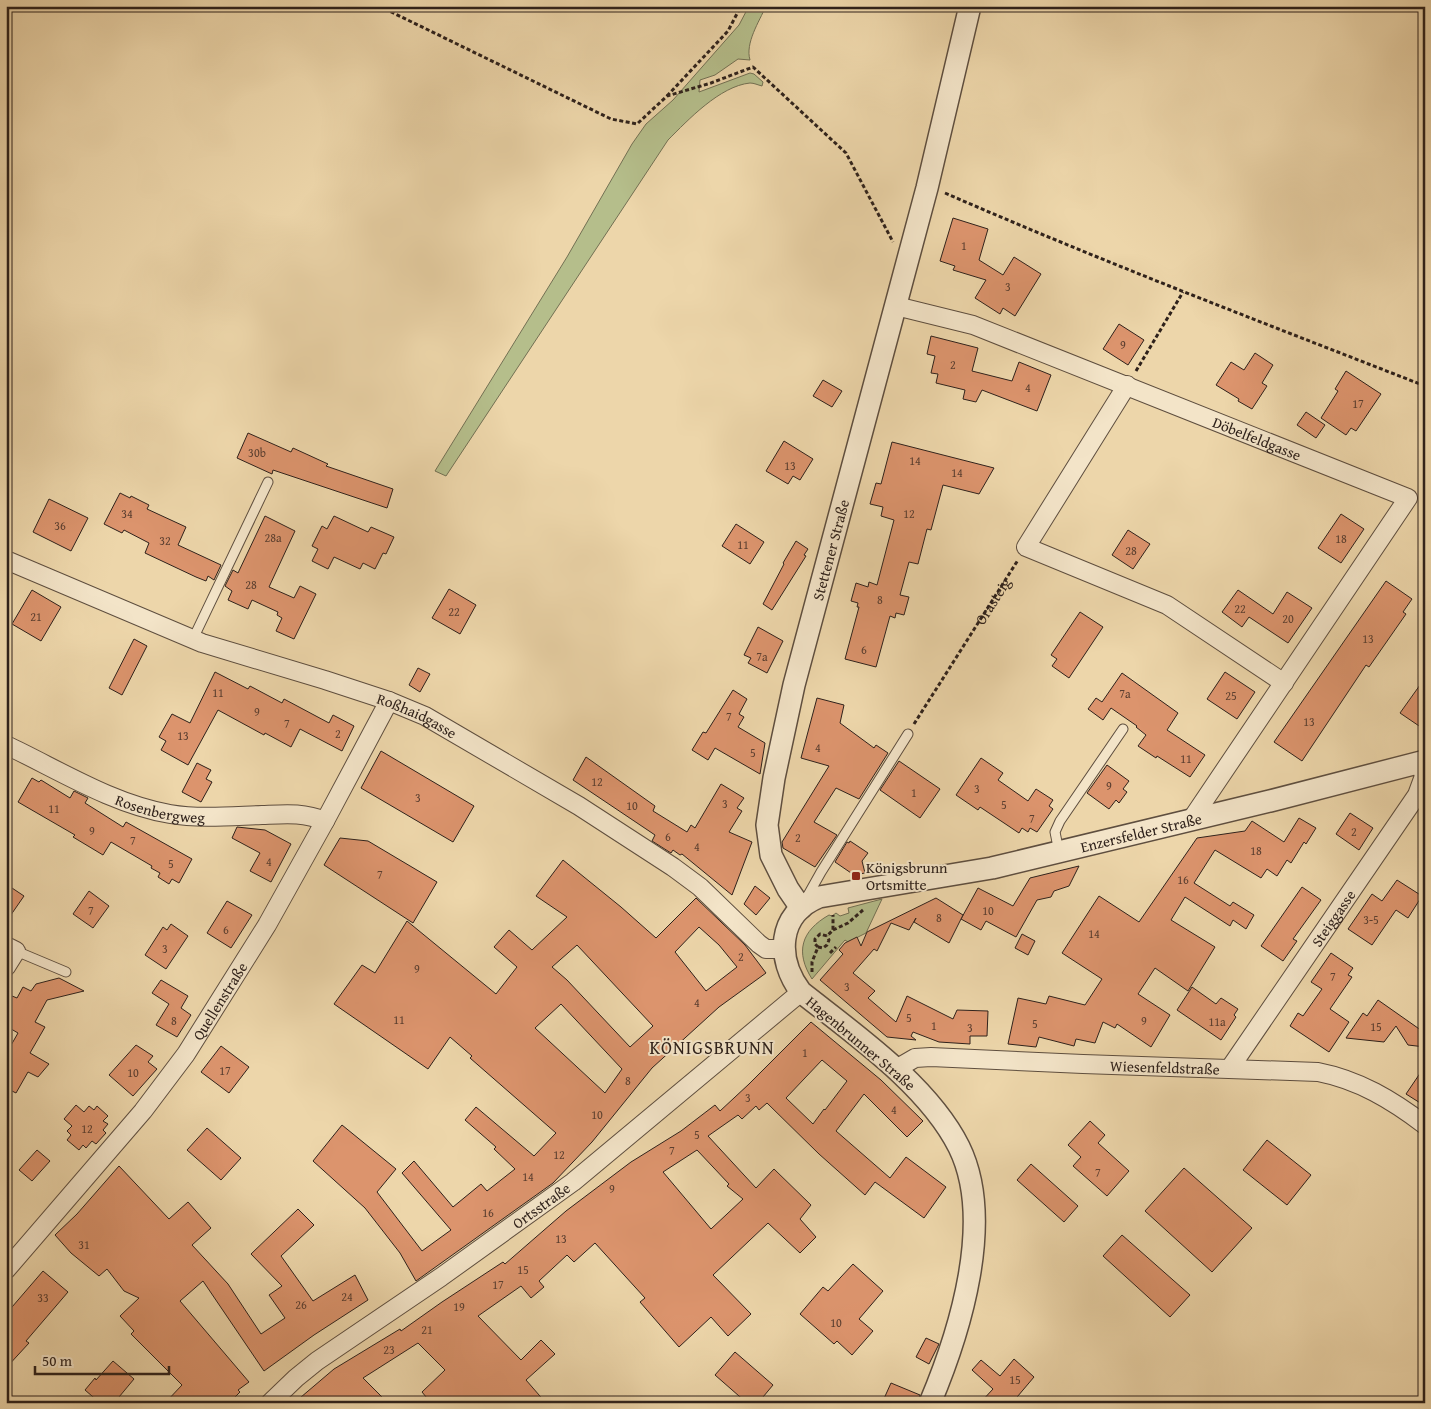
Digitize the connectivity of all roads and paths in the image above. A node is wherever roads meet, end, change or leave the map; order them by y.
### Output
1 (379, 6) edge
2 (742, 6) edge
3 (970, 6) edge
4 (666, 96) junction
5 (936, 190) junction
6 (906, 267) junction
7 (1183, 292) junction
8 (896, 306) junction
9 (1127, 385) junction
10 (1425, 386) edge
11 (268, 482) dead end
12 (1026, 547) junction
13 (6, 560) edge
14 (193, 639) junction
15 (1284, 682) junction
16 (389, 701) junction
17 (1123, 729) dead end
18 (908, 734) joint
19 (9, 752) edge
20 (1422, 762) edge
21 (1191, 820) junction
22 (325, 821) junction
23 (1059, 852) junction
24 (860, 899) junction
25 (801, 908) junction
26 (833, 916) dead end
27 (832, 930) junction
28 (827, 936) junction
29 (827, 945) junction
30 (818, 947) junction
31 (11, 948) edge
32 (783, 949) junction
33 (833, 950) dead end
34 (6, 967) edge
35 (66, 972) dead end
36 (807, 984) junction
37 (1230, 1068) junction
38 (896, 1069) junction
39 (1425, 1125) edge
40 (6, 1270) edge
41 (270, 1403) edge
42 (930, 1403) edge

1 - 4 path
2 - 4 path
3 - 5 street, Stettener Straße
4 - 6 path
5 - 6 street, Stettener Straße
5 - 7 path
6 - 8 street, Stettener Straße
7 - 9 path
7 - 10 path
8 - 9 street, Döbelfeldgasse
8 - 25 street, Stettener Straße
9 - 12 street
9 - 15 street, Döbelfeldgasse
11 - 14 lane
12 - 15 street
12 - 18 path, Orasteig
13 - 14 street, Roßhaidgasse
14 - 16 street, Roßhaidgasse
15 - 21 street, Döbelfeldgasse
16 - 22 street, Quellenstraße
16 - 32 street, Roßhaidgasse
17 - 23 lane
18 - 25 lane
19 - 22 street, Rosenbergweg
20 - 21 street, Enzersfelder Straße
20 - 37 street, Steiggasse
21 - 23 street, Enzersfelder Straße
22 - 40 street, Quellenstraße
23 - 24 street, Enzersfelder Straße
24 - 25 street
24 - 27 path
25 - 32 street
26 - 27 path
27 - 28 path
28 - 29 path
28 - 30 path
29 - 30 path
29 - 33 path
30 - 36 path
31 - 34 street
31 - 35 lane
32 - 36 street, Hagenbrunner Straße
36 - 38 street, Hagenbrunner Straße
36 - 41 street, Ortsstraße
37 - 38 street, Wiesenfeldstraße
37 - 39 street, Wiesenfeldstraße
38 - 42 street, Hagenbrunner Straße

